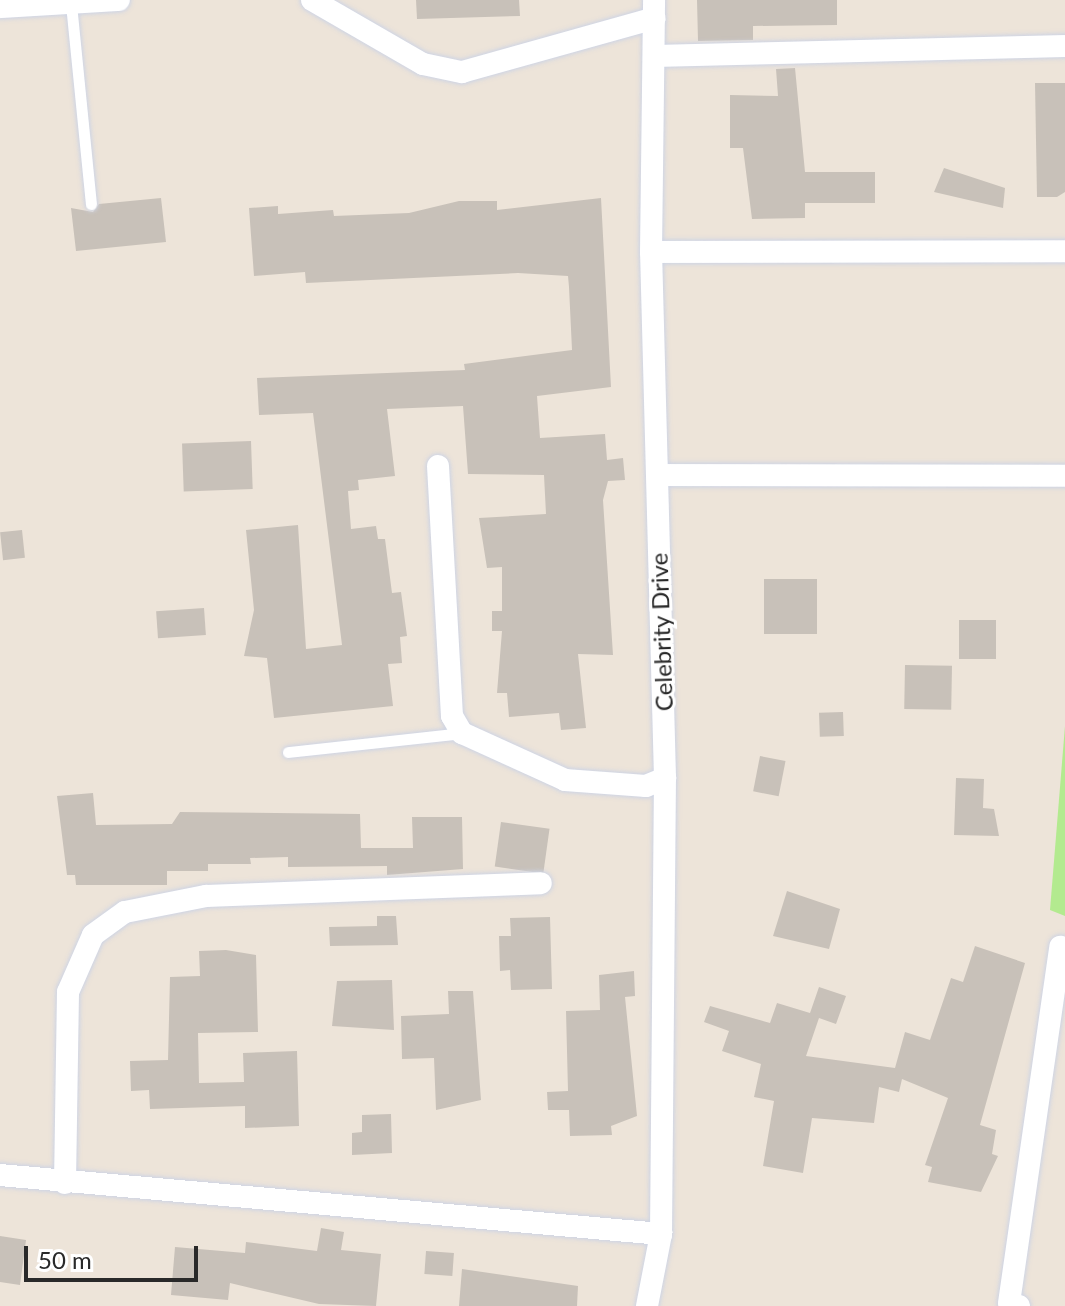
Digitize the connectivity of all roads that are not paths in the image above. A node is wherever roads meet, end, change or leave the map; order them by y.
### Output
1 (119, 0) edge
2 (312, 0) edge
3 (71, 4) junction
4 (0, 7) edge
5 (654, 9) edge
6 (1065, 46) edge
7 (655, 56) junction
8 (91, 204) dead end
9 (1065, 251) edge
10 (651, 252) junction
11 (438, 466) dead end
12 (657, 475) junction
13 (1065, 476) edge
14 (462, 733) junction
15 (288, 752) dead end
16 (665, 778) junction
17 (541, 883) dead end
18 (1060, 947) dead end
19 (0, 1175) edge
20 (65, 1183) junction
21 (661, 1234) junction
22 (647, 1306) edge
23 (1019, 1306) edge

1 - 3 street
2 - 5 street
3 - 4 street
3 - 8 lane
5 - 7 street, Celebrity Drive
6 - 7 street
7 - 10 street, Celebrity Drive
9 - 10 street
10 - 12 street, Celebrity Drive
11 - 14 street
12 - 13 street
12 - 16 street, Celebrity Drive
14 - 15 lane
14 - 16 street
16 - 21 street, Celebrity Drive
17 - 20 street
18 - 23 street
19 - 20 street
20 - 21 street
21 - 22 street, Celebrity Drive

